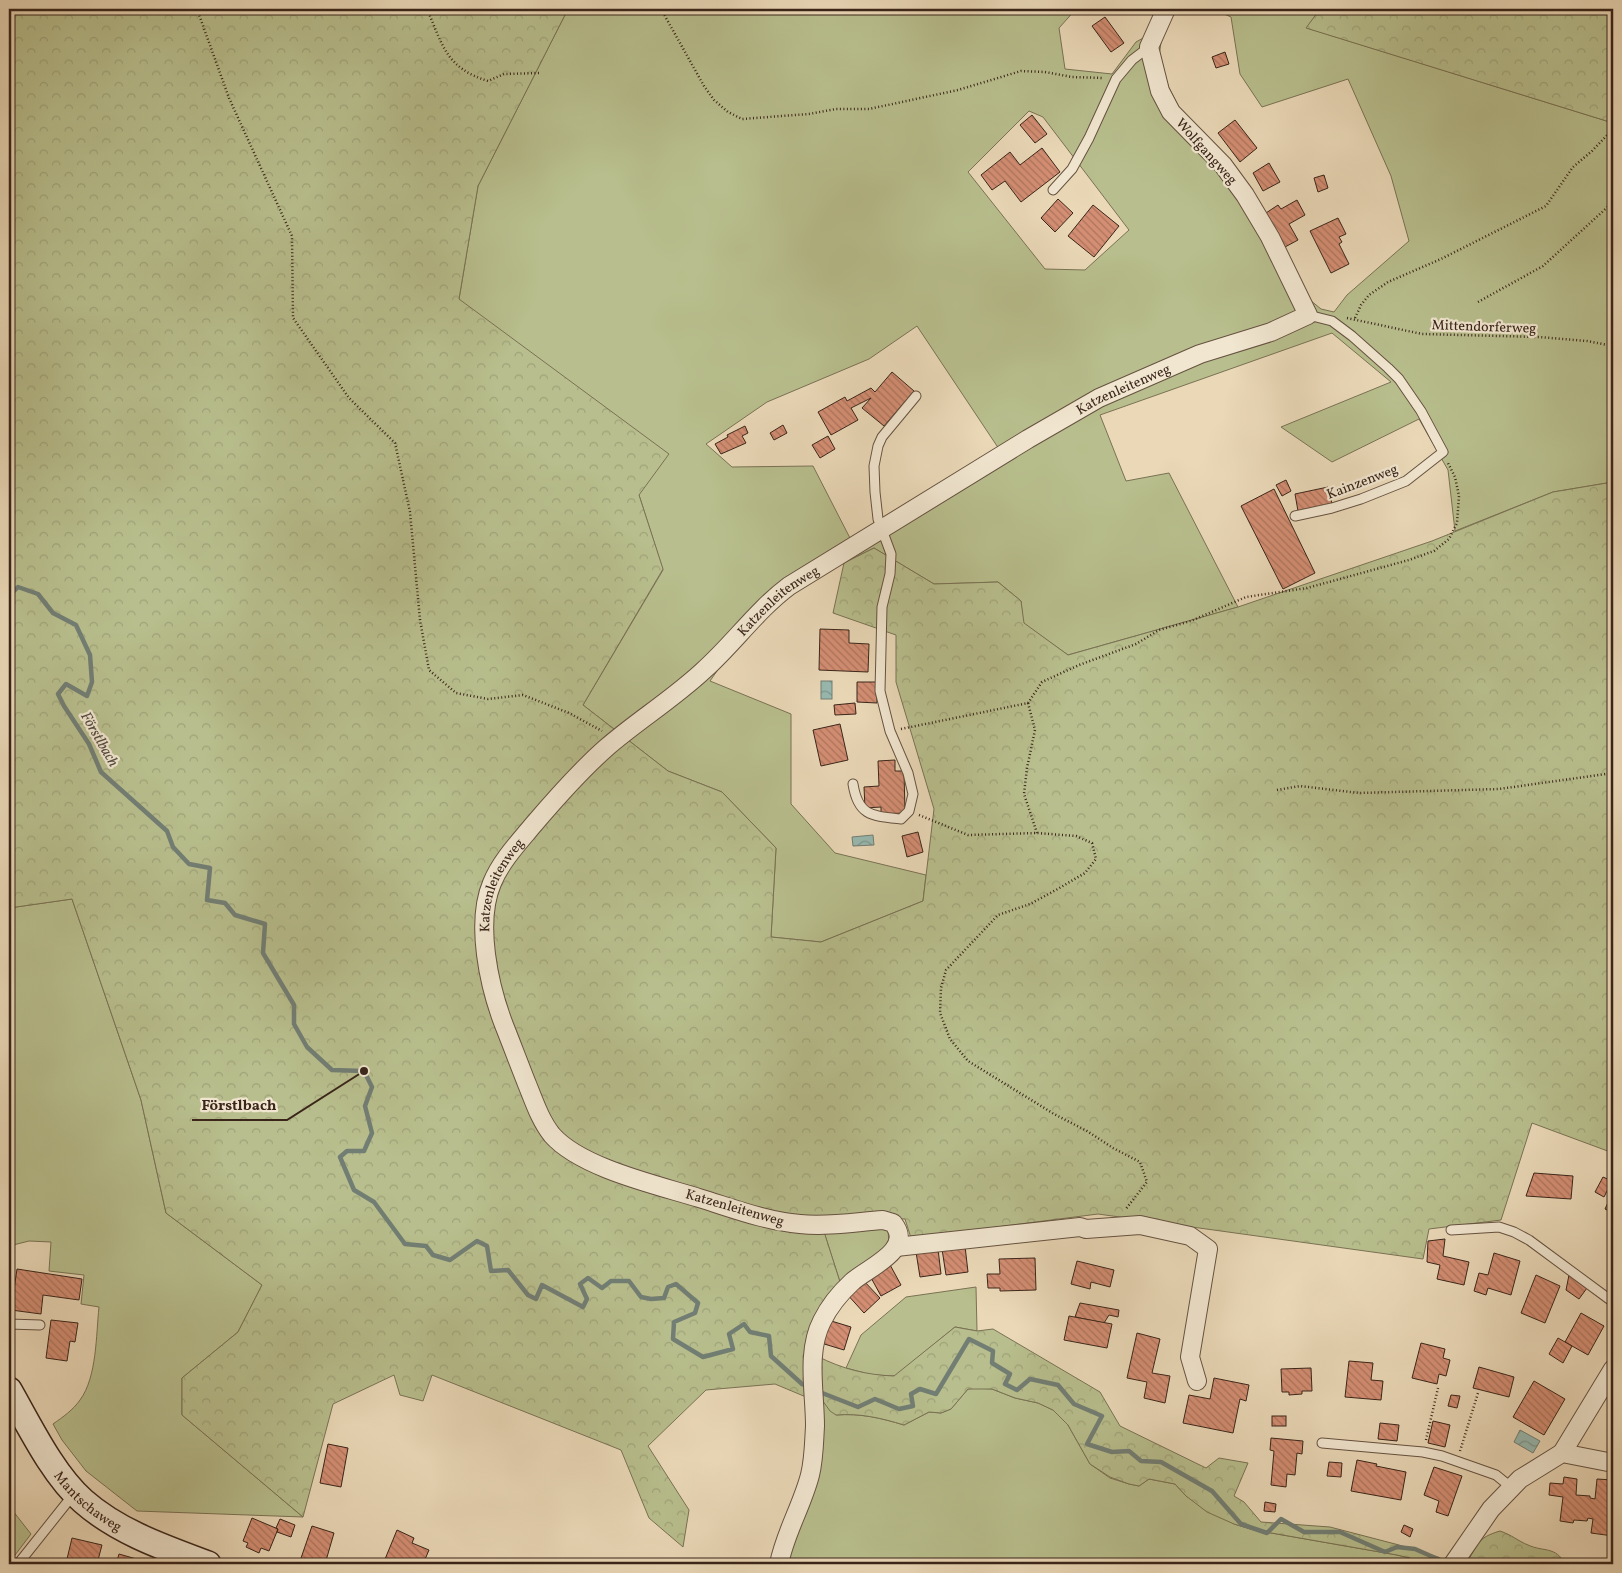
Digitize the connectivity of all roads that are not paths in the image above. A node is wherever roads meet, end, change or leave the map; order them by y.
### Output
1 (1166, 9) edge
2 (1149, 47) junction
3 (1053, 190) dead end
4 (1308, 315) junction
5 (916, 396) dead end
6 (1295, 516) dead end
7 (881, 529) junction
8 (853, 784) dead end
9 (1451, 1230) dead end
10 (896, 1247) junction
11 (1613, 1302) edge
12 (9, 1324) edge
13 (40, 1325) dead end
14 (1613, 1369) edge
15 (1197, 1381) dead end
16 (9, 1390) edge
17 (1322, 1443) dead end
18 (1562, 1453) junction
19 (1613, 1463) edge
20 (1512, 1488) junction
21 (75, 1492) junction
22 (1454, 1562) edge
23 (18, 1564) edge
24 (208, 1564) edge
25 (779, 1564) edge

1 - 2 street
2 - 3 lane
2 - 4 street, Wolfgangweg
4 - 6 lane, Kainzenweg
4 - 7 street, Katzenleitenweg
5 - 7 lane
7 - 8 lane
7 - 10 street, Katzenleitenweg
9 - 11 lane
10 - 15 street
10 - 25 street
12 - 13 lane
14 - 18 street
16 - 21 street, Mantschaweg
17 - 20 lane
18 - 19 street
18 - 20 street
20 - 22 street
21 - 23 lane
21 - 24 street, Mantschaweg

